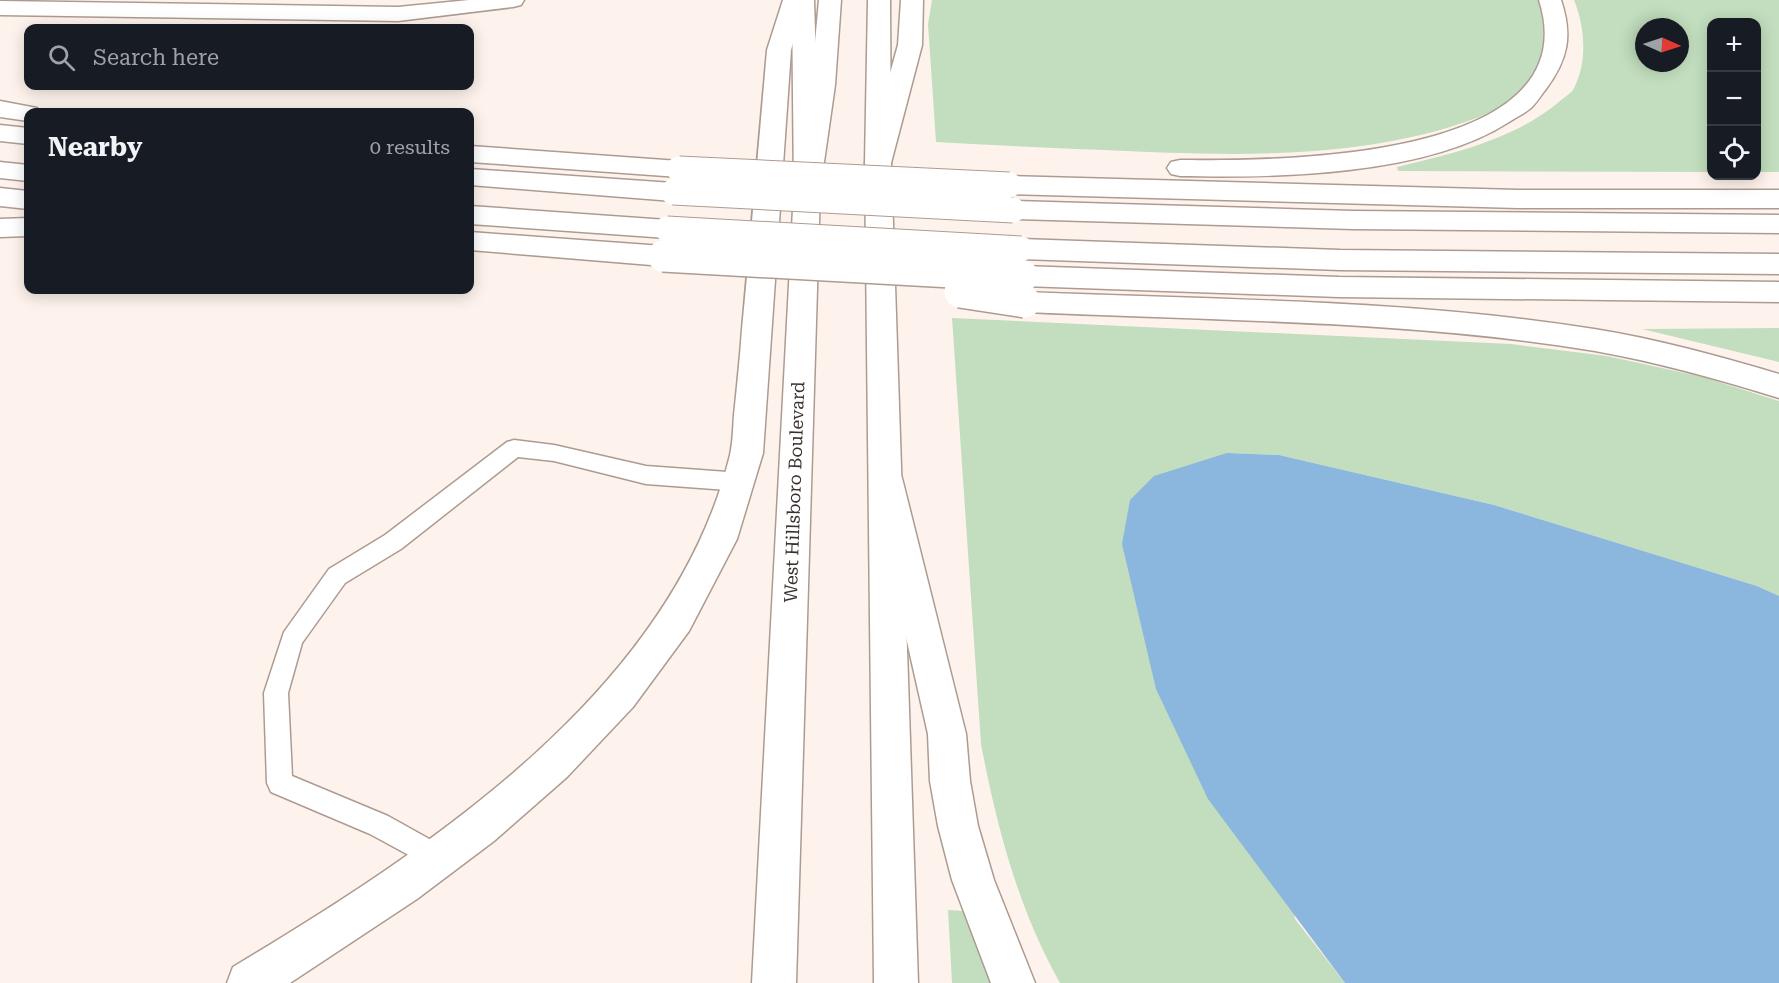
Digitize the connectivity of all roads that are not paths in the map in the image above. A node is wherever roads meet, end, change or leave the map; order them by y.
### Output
1 (513, 0) edge
2 (794, 0) edge
3 (802, 0) edge
4 (830, 0) edge
5 (879, 0) edge
6 (912, 0) edge
7 (1550, 0) edge
8 (0, 8) edge
9 (0, 110) edge
10 (24, 112) edge
11 (0, 133) edge
12 (24, 136) edge
13 (474, 155) edge
14 (878, 163) junction
15 (0, 170) edge
16 (24, 173) edge
17 (474, 177) edge
18 (676, 180) junction
19 (795, 182) junction
20 (1011, 186) junction
21 (0, 197) edge
22 (1779, 199) edge
23 (24, 200) edge
24 (474, 216) edge
25 (1779, 224) edge
26 (24, 227) edge
27 (0, 228) edge
28 (474, 241) edge
29 (665, 243) junction
30 (1779, 264) edge
31 (1024, 289) junction
32 (1779, 292) edge
33 (1779, 386) edge
34 (885, 478) junction
35 (741, 482) junction
36 (440, 859) junction
37 (249, 983) edge
38 (774, 983) edge
39 (896, 983) edge
40 (1013, 983) edge

1 - 8 main road
2 - 35 main road
3 - 19 main road, West Hillsboro Boulevard
4 - 19 main road
5 - 14 main road
6 - 14 main road
7 - 20 main road
9 - 10 main road
11 - 12 main road
13 - 18 main road
14 - 34 main road
15 - 16 main road
17 - 18 main road
18 - 19 main road, bridge
18 - 20 main road, bridge
19 - 20 main road, bridge
19 - 38 main road, West Hillsboro Boulevard
20 - 22 main road
20 - 25 main road
21 - 23 main road
24 - 29 main road
26 - 27 main road
28 - 29 main road
29 - 30 main road, bridge
29 - 31 main road, bridge
31 - 32 main road
31 - 33 main road
34 - 39 main road
34 - 40 main road
35 - 36 main road
35 - 36 lane
36 - 37 main road

